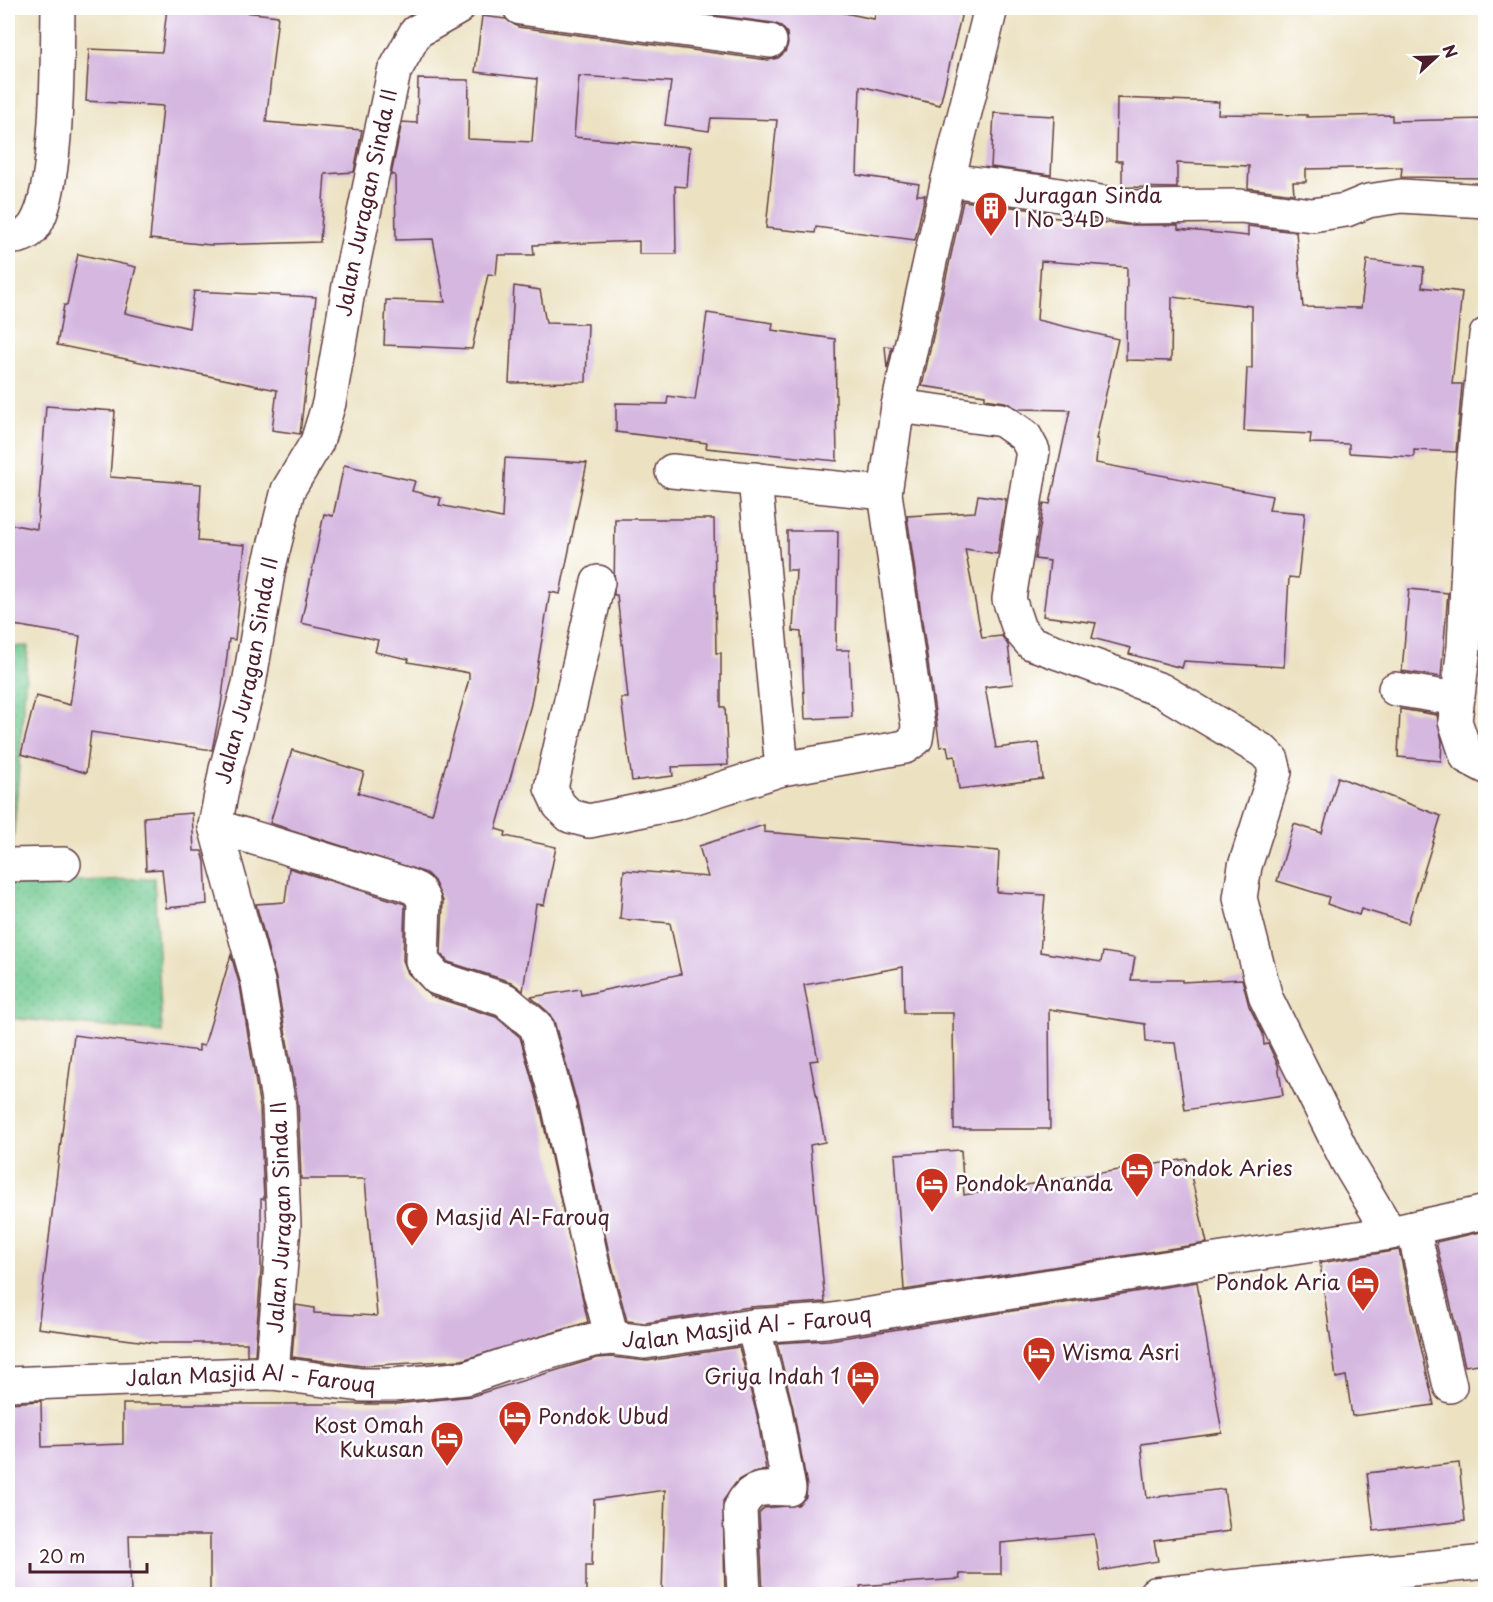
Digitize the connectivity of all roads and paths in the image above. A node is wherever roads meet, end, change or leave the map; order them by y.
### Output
1 (58, 8) edge
2 (458, 8) edge
3 (520, 8) edge
4 (991, 8) edge
5 (770, 41) dead end
6 (948, 180) junction
7 (1485, 201) edge
8 (8, 237) edge
9 (1485, 335) edge
10 (898, 406) junction
11 (672, 471) dead end
12 (755, 479) junction
13 (885, 493) junction
14 (598, 582) dead end
15 (1395, 689) dead end
16 (1457, 699) junction
17 (1485, 767) edge
18 (782, 769) junction
19 (214, 826) junction
20 (64, 864) dead end
21 (8, 865) edge
22 (1485, 1212) edge
23 (1402, 1230) junction
24 (753, 1326) junction
25 (612, 1338) junction
26 (272, 1373) junction
27 (8, 1384) edge
28 (1450, 1386) dead end
29 (1485, 1562) edge
30 (744, 1594) edge
31 (1155, 1594) edge

1 - 8 street
2 - 19 street, Jalan Juragan Sinda II
3 - 5 street
4 - 6 street
6 - 7 street
6 - 10 street
9 - 16 street
10 - 13 street
10 - 23 street
11 - 12 street
12 - 13 street
12 - 18 street
13 - 18 street
14 - 18 street
15 - 16 street
16 - 17 street
19 - 25 street
19 - 26 street, Jalan Juragan Sinda II
20 - 21 street
22 - 23 street, Jalan Masjid Al - Farouq
23 - 24 street, Jalan Masjid Al - Farouq
23 - 28 street
24 - 25 street, Jalan Masjid Al - Farouq
24 - 30 street
25 - 26 street, Jalan Masjid Al - Farouq
26 - 27 street, Jalan Masjid Al - Farouq
29 - 31 street

